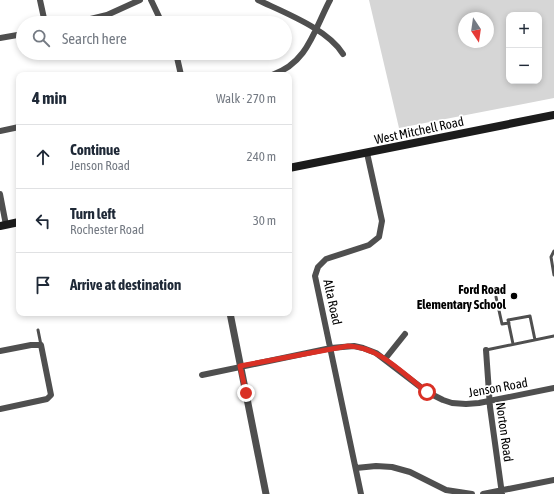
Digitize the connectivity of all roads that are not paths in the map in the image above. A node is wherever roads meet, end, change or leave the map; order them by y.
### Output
1 (40, 0) edge
2 (140, 0) edge
3 (151, 0) edge
4 (258, 0) edge
5 (330, 0) edge
6 (43, 16) edge
7 (104, 16) edge
8 (159, 16) edge
9 (290, 16) edge
10 (292, 17) edge
11 (316, 29) junction
12 (16, 35) edge
13 (0, 38) edge
14 (343, 54) dead end
15 (178, 60) edge
16 (180, 72) edge
17 (278, 72) edge
18 (554, 115) edge
19 (16, 128) edge
20 (0, 131) edge
21 (367, 153) junction
22 (292, 167) edge
23 (0, 194) edge
24 (16, 223) edge
25 (3, 226) edge
26 (554, 251) edge
27 (554, 275) edge
28 (496, 297) dead end
29 (231, 316) edge
30 (509, 323) junction
31 (38, 330) dead end
32 (405, 334) dead end
33 (554, 336) edge
34 (535, 340) junction
35 (513, 344) junction
36 (40, 345) junction
37 (331, 348) junction
38 (486, 350) joint
39 (0, 351) edge
40 (385, 359) junction
41 (240, 366) junction
42 (202, 374) dead end
43 (554, 388) edge
44 (489, 401) junction
45 (0, 409) edge
46 (356, 468) junction
47 (554, 480) edge
48 (502, 492) edge
49 (266, 494) edge
50 (361, 494) edge
51 (472, 494) edge
52 (483, 494) edge

1 - 6 street
2 - 7 street
3 - 8 street
4 - 9 street
5 - 11 street
10 - 11 street
11 - 14 street
11 - 17 street
12 - 13 street
15 - 16 street
18 - 21 main road, West Mitchell Road
19 - 20 street
21 - 22 main road, West Mitchell Road
21 - 37 street, Alta Road
23 - 25 street
24 - 25 main road
26 - 27 lane
28 - 30 lane
29 - 41 street
30 - 34 lane
30 - 35 lane
31 - 36 lane
32 - 40 street
33 - 34 lane
34 - 35 lane
35 - 38 lane
36 - 39 street
36 - 45 street
37 - 40 street, Jenson Road
37 - 41 street, Jenson Road
37 - 46 street, Alta Road
38 - 44 street, Norton Road
40 - 44 street, Jenson Road
41 - 42 street, Jenson Road
41 - 49 street
43 - 44 street, Jenson Road
44 - 48 street, Norton Road
46 - 50 street, Alta Road
46 - 51 street
47 - 48 street
48 - 52 street

